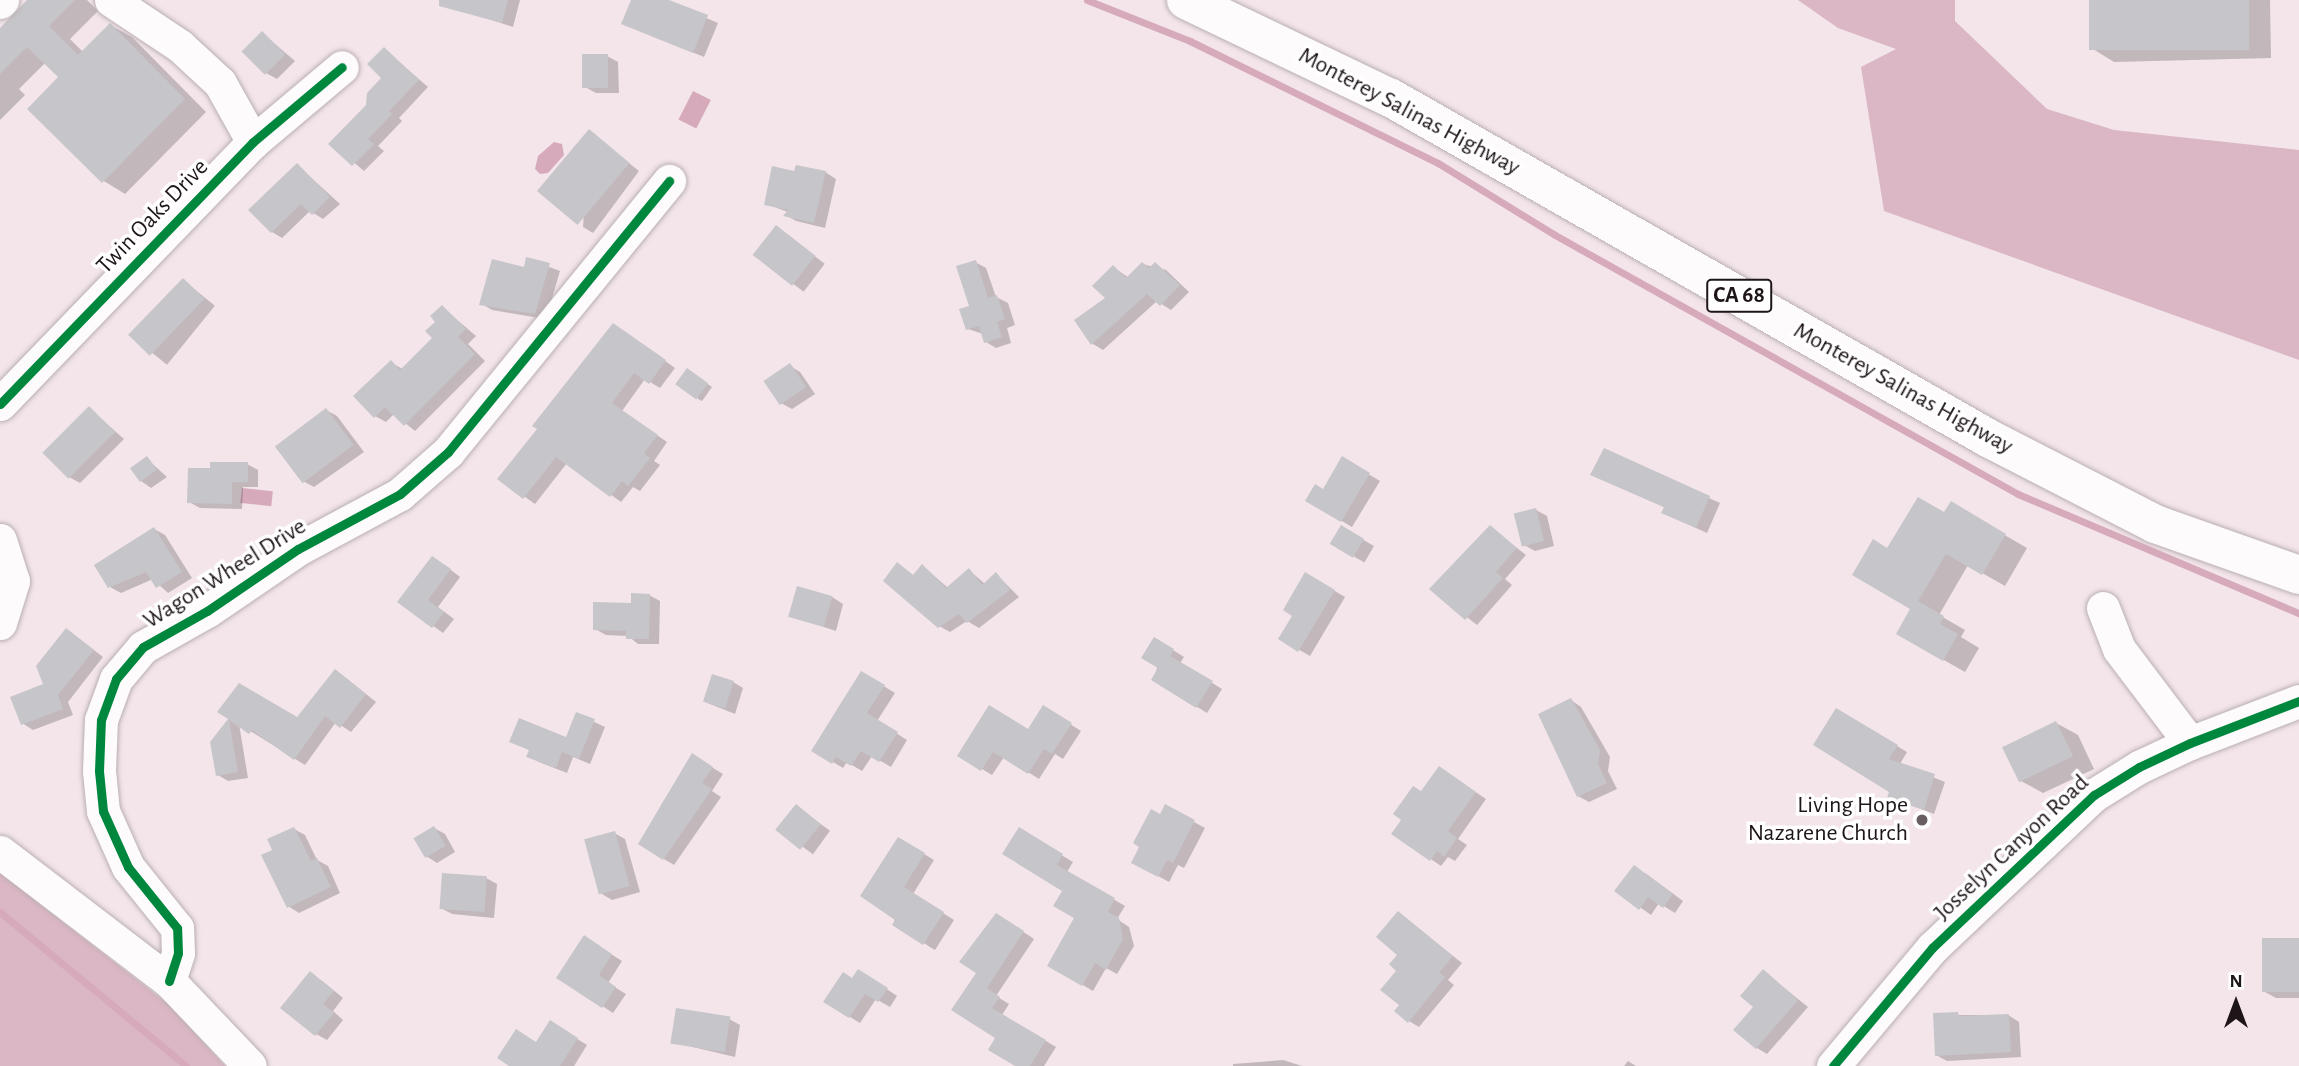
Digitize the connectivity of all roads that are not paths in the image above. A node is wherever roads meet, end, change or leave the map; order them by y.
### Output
1 (111, 0) edge
2 (1186, 0) edge
3 (342, 67) dead end
4 (253, 142) junction
5 (669, 181) dead end
6 (0, 404) edge
7 (0, 540) edge
8 (2299, 575) edge
9 (2103, 608) dead end
10 (0, 623) edge
11 (2299, 701) edge
12 (2190, 743) junction
13 (0, 852) edge
14 (169, 981) junction
15 (250, 1066) edge
16 (1833, 1066) edge

1 - 4 street
2 - 8 highway, Monterey Salinas Highway / CA 68
3 - 4 street, Twin Oaks Drive
4 - 6 street, Twin Oaks Drive
5 - 14 street, Wagon Wheel Drive
7 - 10 street
9 - 12 street
11 - 12 street, Josselyn Canyon Road
12 - 16 street, Josselyn Canyon Road
13 - 14 street
14 - 15 street

